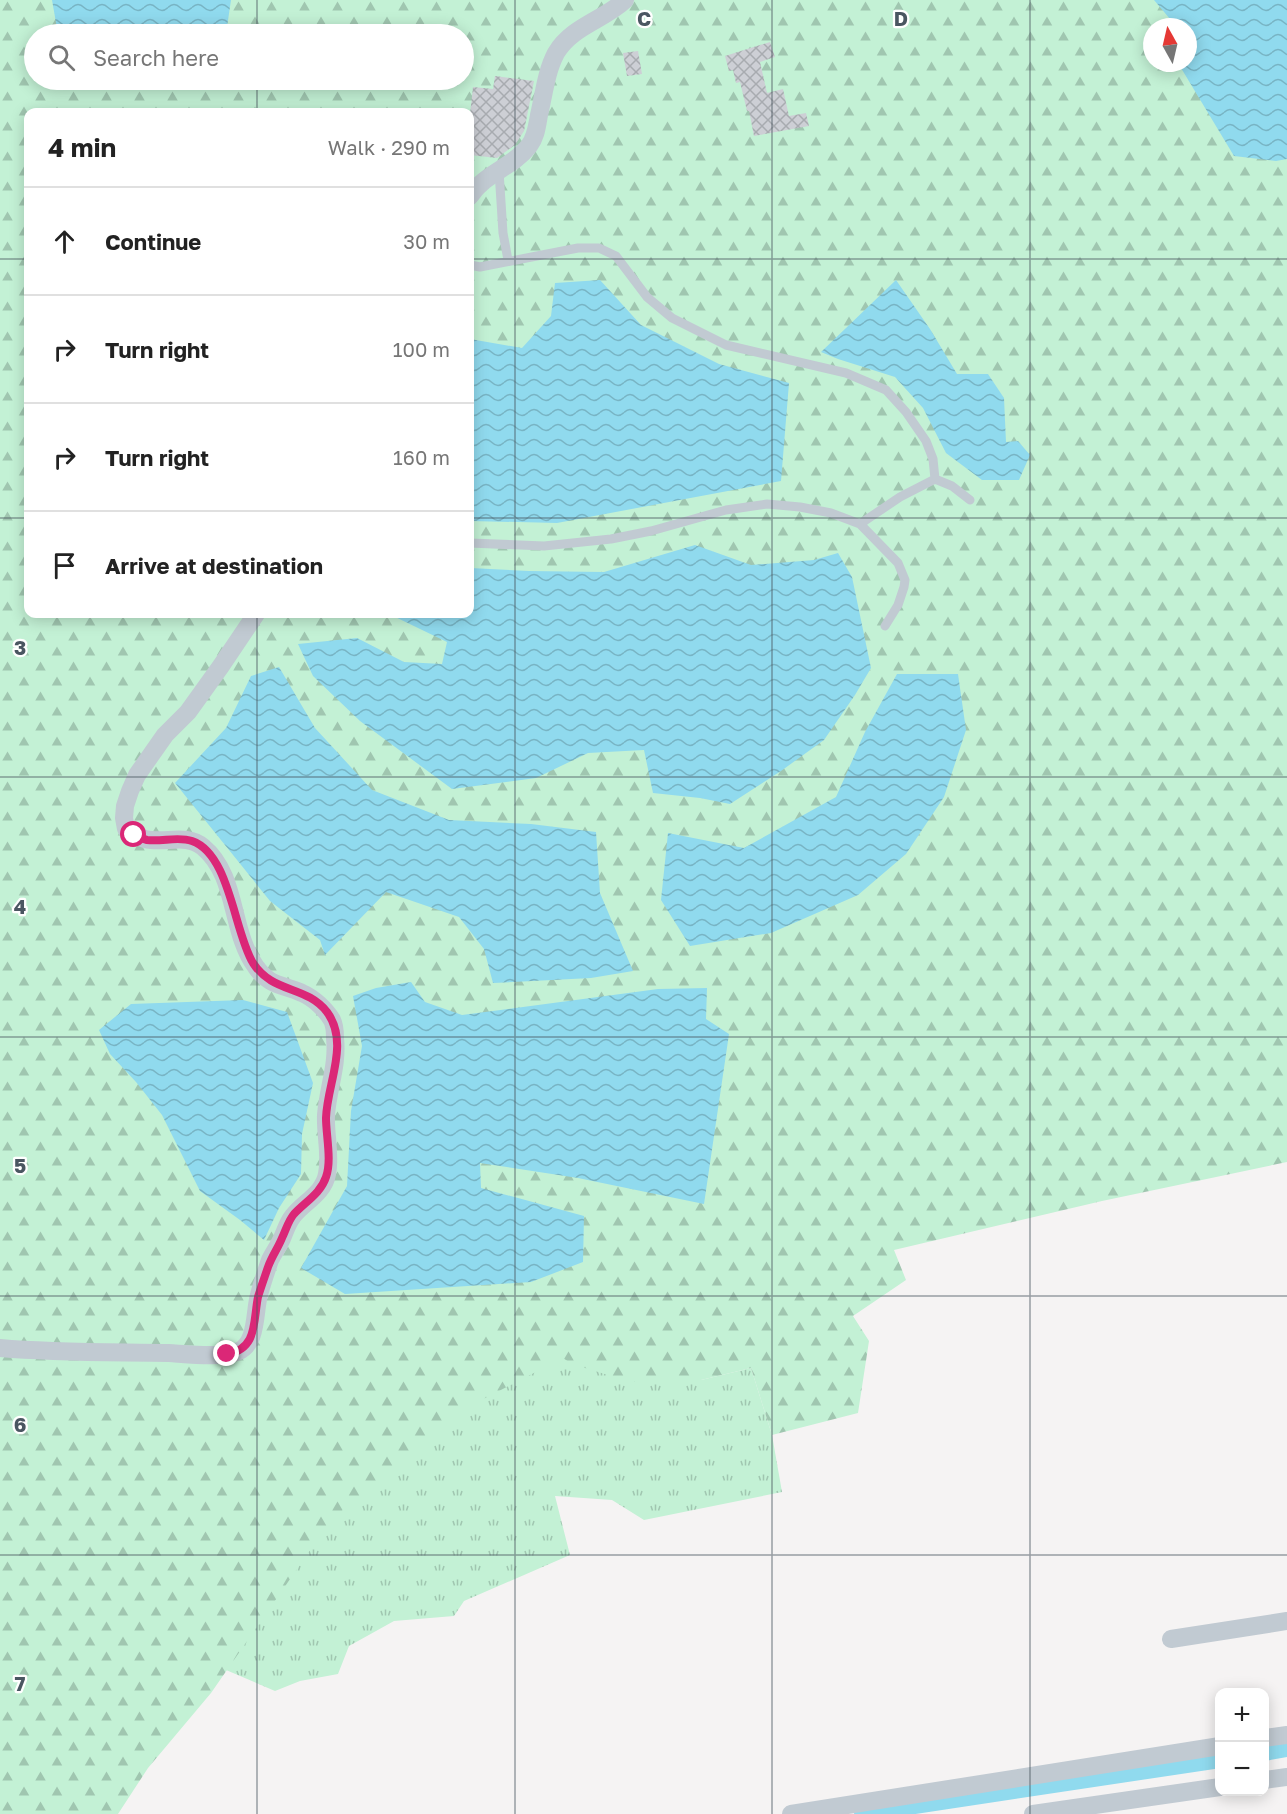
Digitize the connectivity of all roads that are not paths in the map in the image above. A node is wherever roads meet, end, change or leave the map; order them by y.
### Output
1 (625, 0) edge
2 (499, 171) junction
3 (474, 190) edge
4 (508, 260) junction
5 (474, 266) edge
6 (935, 478) junction
7 (970, 500) dead end
8 (860, 524) junction
9 (474, 543) edge
10 (253, 618) edge
11 (885, 626) dead end
12 (0, 1348) edge
13 (1287, 1622) edge
14 (1171, 1639) dead end
15 (1287, 1735) edge
16 (1269, 1737) edge
17 (1215, 1747) edge
18 (1287, 1777) edge
19 (1269, 1779) edge
20 (1215, 1788) edge
21 (905, 1804) edge
22 (791, 1814) edge
23 (1033, 1814) edge

1 - 2 street
2 - 3 street
2 - 4 lane
4 - 5 lane
4 - 6 lane
6 - 7 lane
6 - 8 lane
8 - 9 lane
8 - 11 lane
10 - 12 street
13 - 14 street
15 - 16 street
17 - 21 street
18 - 19 street
20 - 23 street
21 - 22 street

